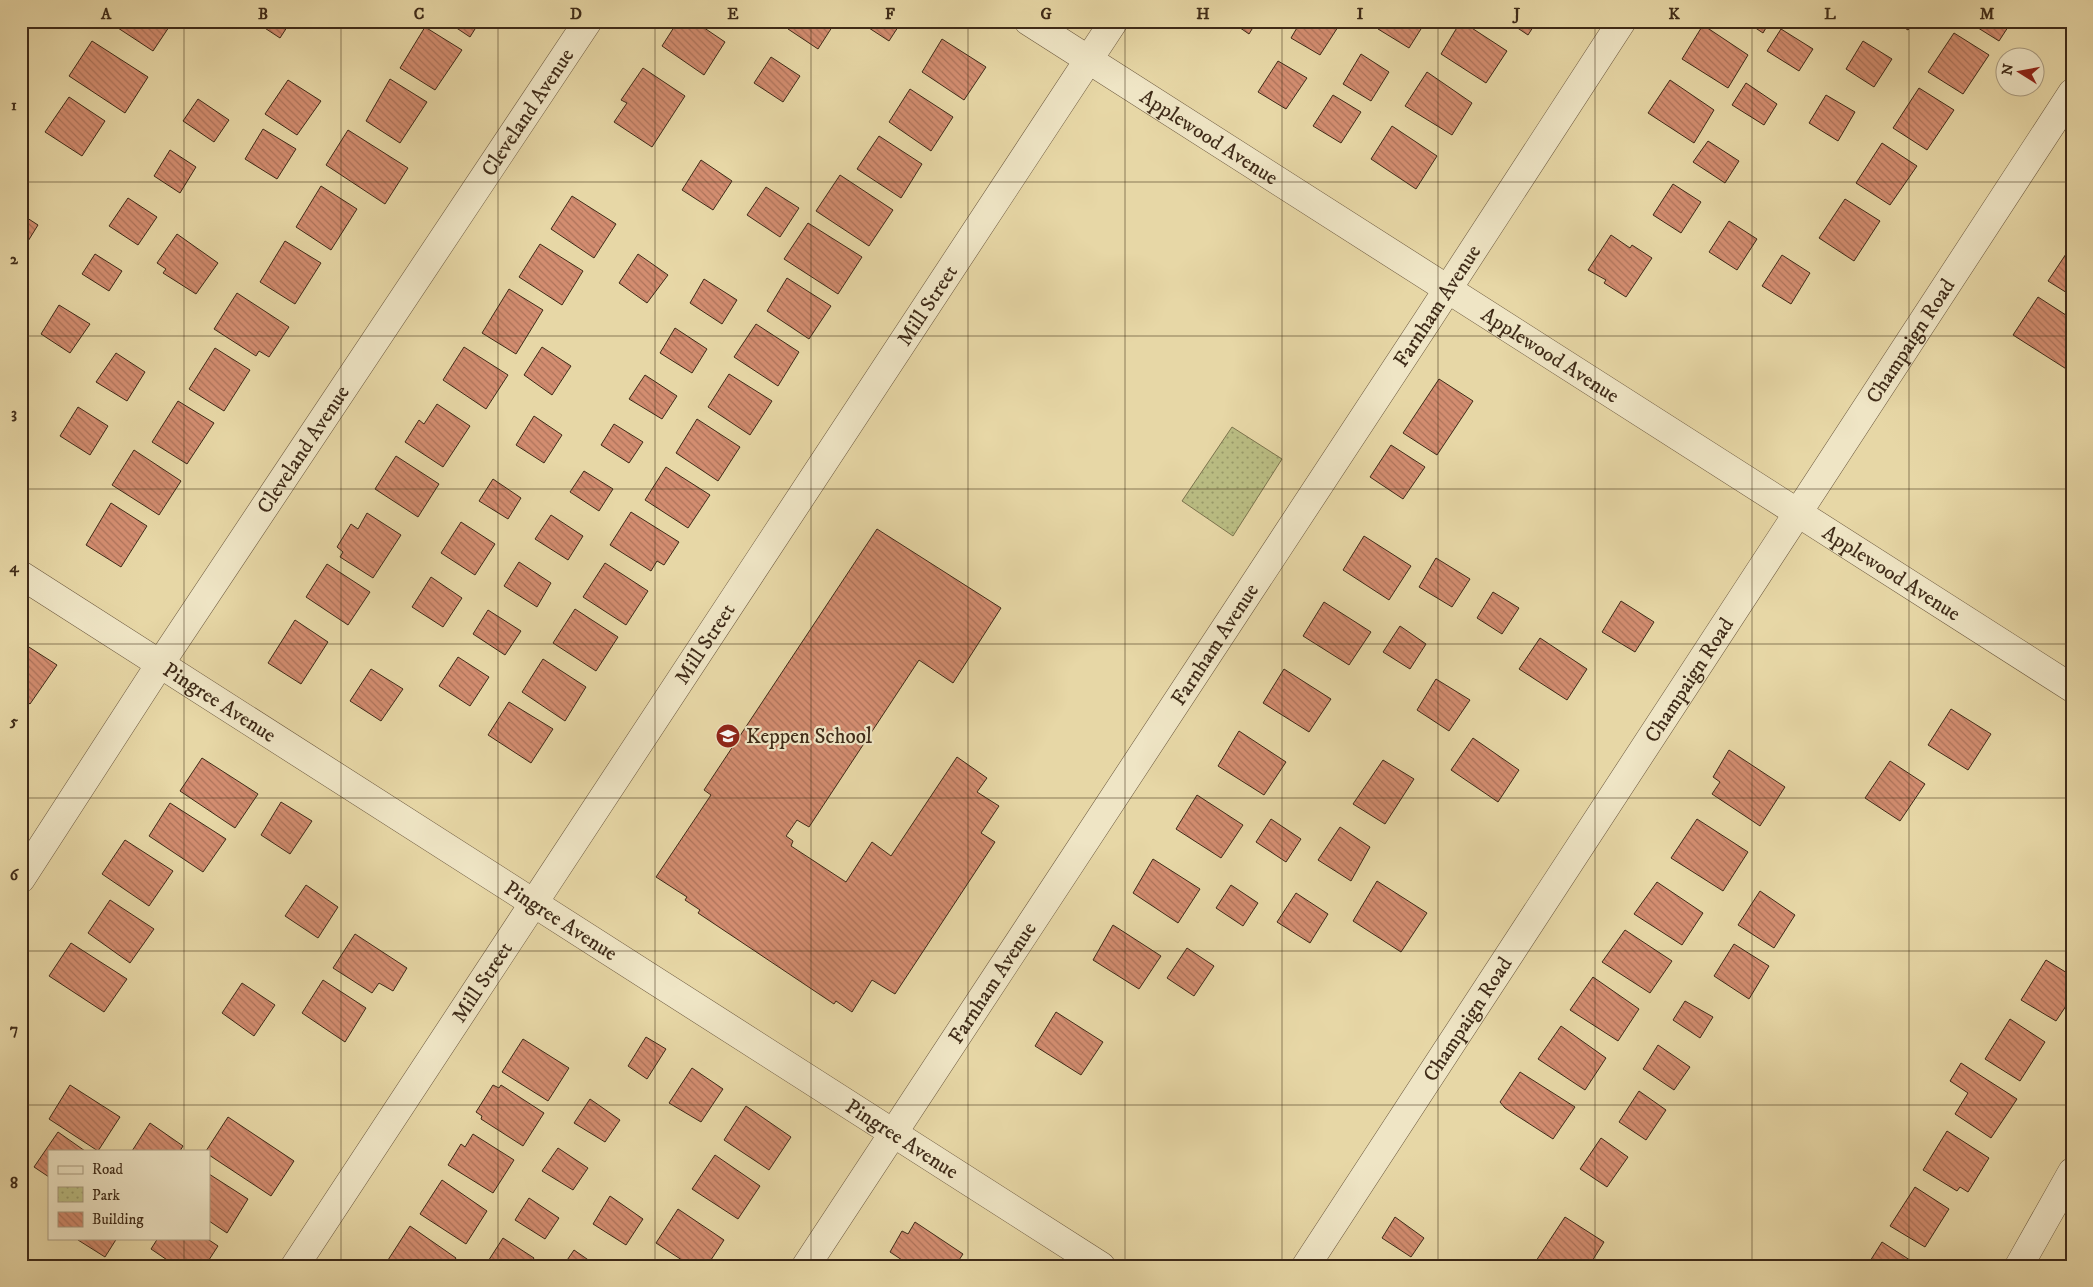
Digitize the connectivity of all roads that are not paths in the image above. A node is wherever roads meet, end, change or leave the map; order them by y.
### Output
1 (588, 21) edge
2 (1028, 21) edge
3 (1114, 21) edge
4 (1622, 21) edge
5 (1089, 60) junction
6 (2072, 93) edge
7 (1449, 289) junction
8 (1799, 513) junction
9 (21, 575) edge
10 (160, 664) junction
11 (2072, 688) edge
12 (21, 879) edge
13 (534, 905) junction
14 (894, 1133) junction
15 (2072, 1172) edge
16 (295, 1266) edge
17 (806, 1266) edge
18 (1101, 1266) edge
19 (1306, 1266) edge
20 (2019, 1266) edge

1 - 10 street, Cleveland Avenue
2 - 5 street, Applewood Avenue
3 - 5 street, Mill Street
4 - 7 street, Farnham Avenue
5 - 7 street, Applewood Avenue
5 - 13 street, Mill Street
6 - 8 street, Champaign Road
7 - 8 street, Applewood Avenue
7 - 14 street, Farnham Avenue
8 - 11 street, Applewood Avenue
8 - 19 street, Champaign Road
9 - 10 street, Pingree Avenue
10 - 12 street, Cleveland Avenue
10 - 13 street, Pingree Avenue
13 - 14 street, Pingree Avenue
13 - 16 street, Mill Street
14 - 17 street, Farnham Avenue
14 - 18 street, Pingree Avenue
15 - 20 street

